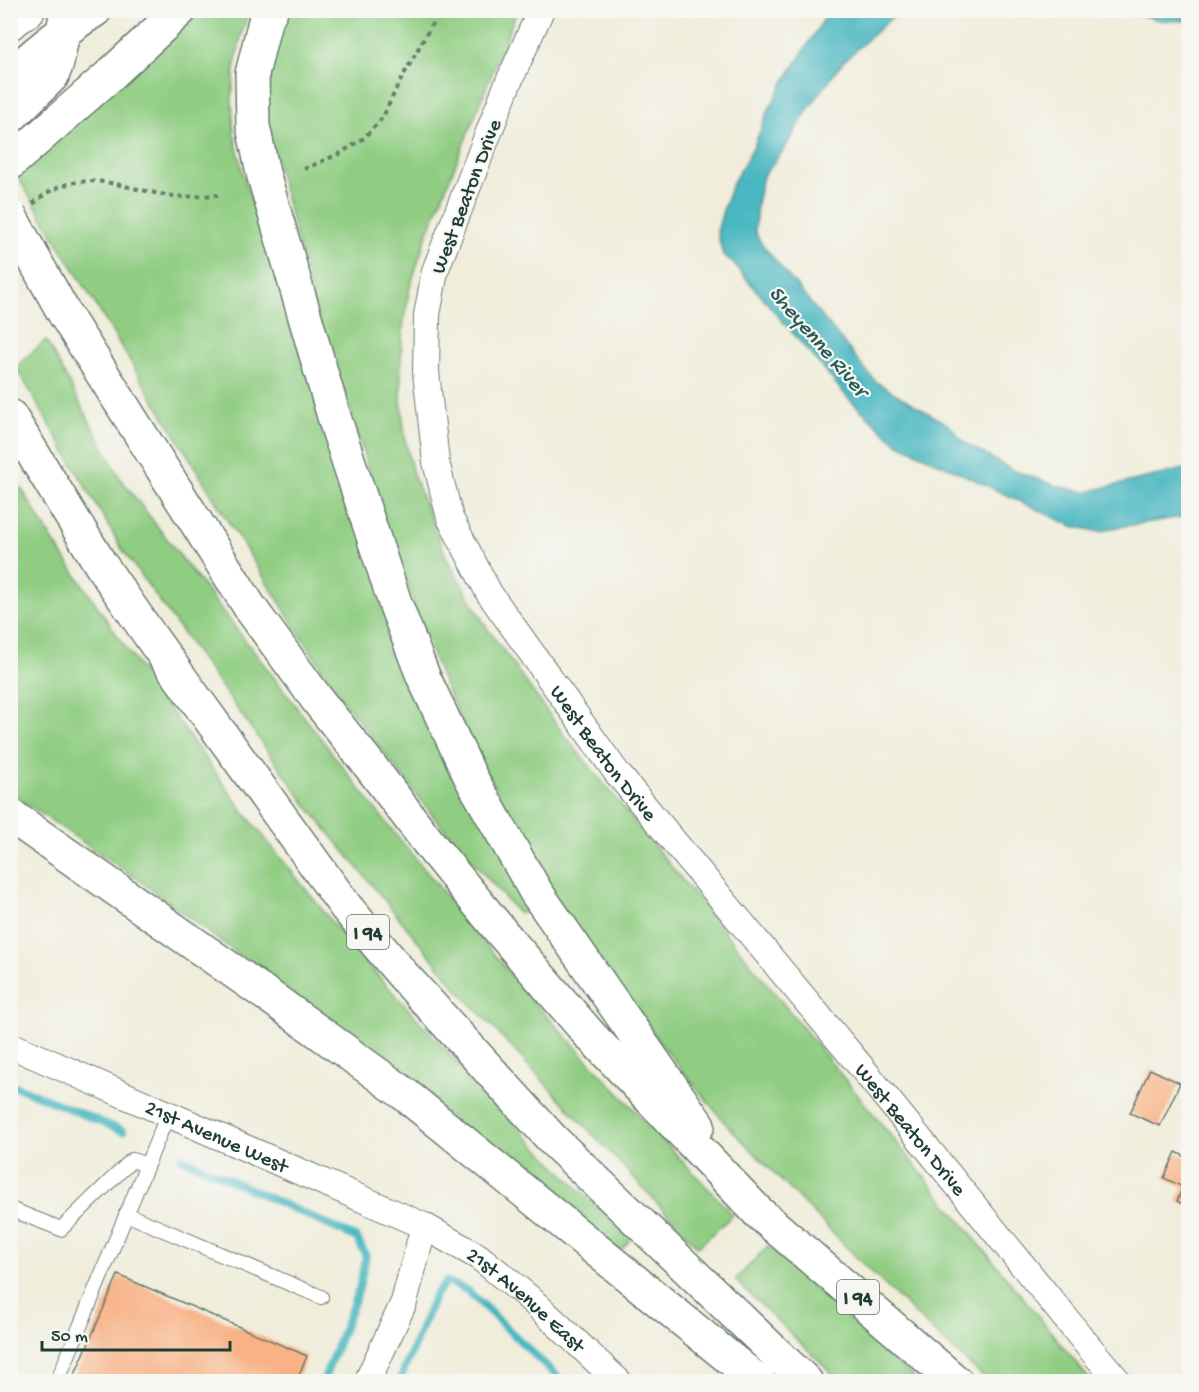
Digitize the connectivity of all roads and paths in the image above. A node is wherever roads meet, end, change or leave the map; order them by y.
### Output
1 (28, 10) edge
2 (95, 10) edge
3 (180, 10) edge
4 (271, 10) edge
5 (440, 10) edge
6 (541, 10) edge
7 (65, 21) edge
8 (10, 23) edge
9 (10, 76) edge
10 (10, 117) edge
11 (10, 163) edge
12 (304, 169) dead end
13 (218, 195) dead end
14 (18, 213) edge
15 (10, 417) edge
16 (10, 815) edge
17 (10, 1045) edge
18 (168, 1114) junction
19 (147, 1165) junction
20 (10, 1209) edge
21 (759, 1213) junction
22 (126, 1214) junction
23 (424, 1226) junction
24 (321, 1297) dead end
25 (57, 1382) edge
26 (367, 1382) edge
27 (619, 1382) edge
28 (759, 1382) edge
29 (806, 1382) edge
30 (956, 1382) edge
31 (1119, 1382) edge

1 - 8 main road
2 - 7 main road
3 - 11 main road
4 - 21 main road
5 - 12 path
6 - 31 street, West Beaton Drive
7 - 9 main road
7 - 10 main road
13 - 14 path
14 - 21 main road, I 94, bridge
15 - 29 main road, I 94
16 - 28 main road
17 - 18 street, 21st Avenue West
18 - 19 lane
18 - 23 street, 21st Avenue West
19 - 20 lane
19 - 22 lane
21 - 30 main road, I 94
22 - 24 lane
22 - 25 lane
23 - 26 street
23 - 27 street, 21st Avenue East

